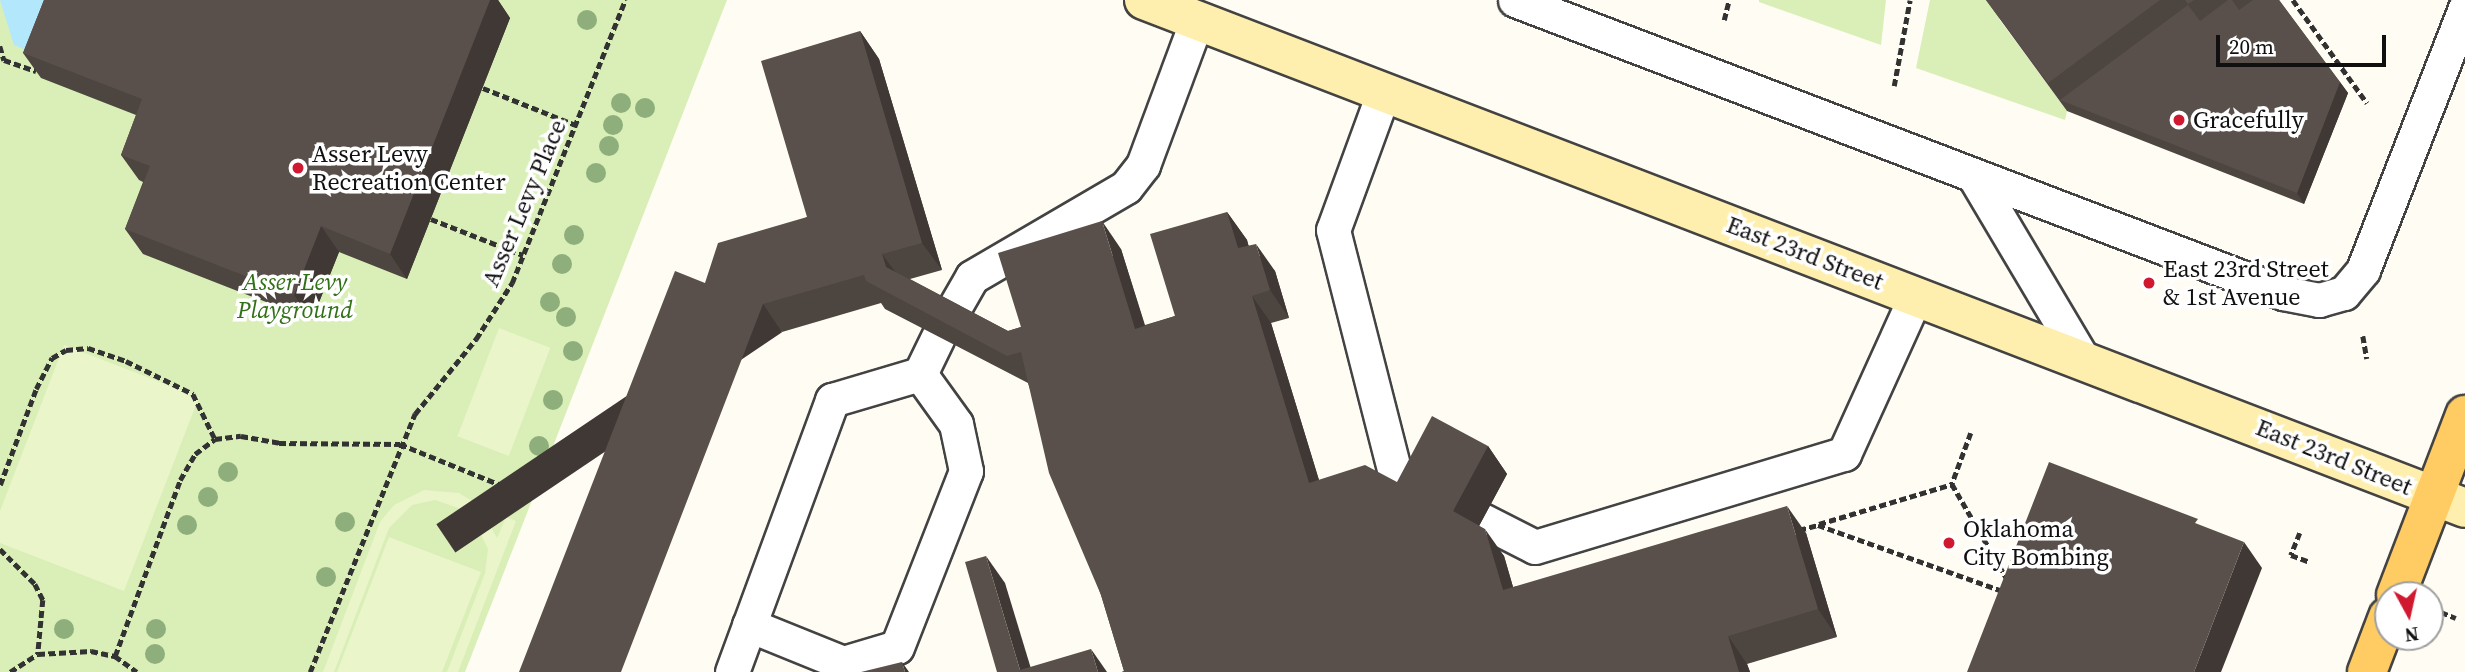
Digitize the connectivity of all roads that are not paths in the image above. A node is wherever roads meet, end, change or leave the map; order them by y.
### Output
1 (1144, 0) edge
2 (1515, 0) edge
3 (2465, 8) edge
4 (1197, 20) junction
5 (1384, 91) junction
6 (1974, 176) junction
7 (1916, 295) junction
8 (2082, 358) junction
9 (920, 374) junction
10 (2465, 415) edge
11 (1426, 490) edge
12 (2450, 502) edge
13 (1482, 520) dead end
14 (2404, 581) edge
15 (749, 625) junction
16 (2375, 651) edge
17 (732, 672) edge
18 (2367, 672) edge

1 - 4 main road, East 23rd Street
2 - 6 lane
3 - 6 lane
4 - 5 main road, East 23rd Street
4 - 9 lane
5 - 7 main road, East 23rd Street
5 - 11 lane
6 - 8 lane
7 - 8 main road, East 23rd Street
7 - 13 lane
8 - 12 main road, East 23rd Street
9 - 15 lane
9 - 15 lane
10 - 12 main road
12 - 14 main road
15 - 17 lane
16 - 18 main road

